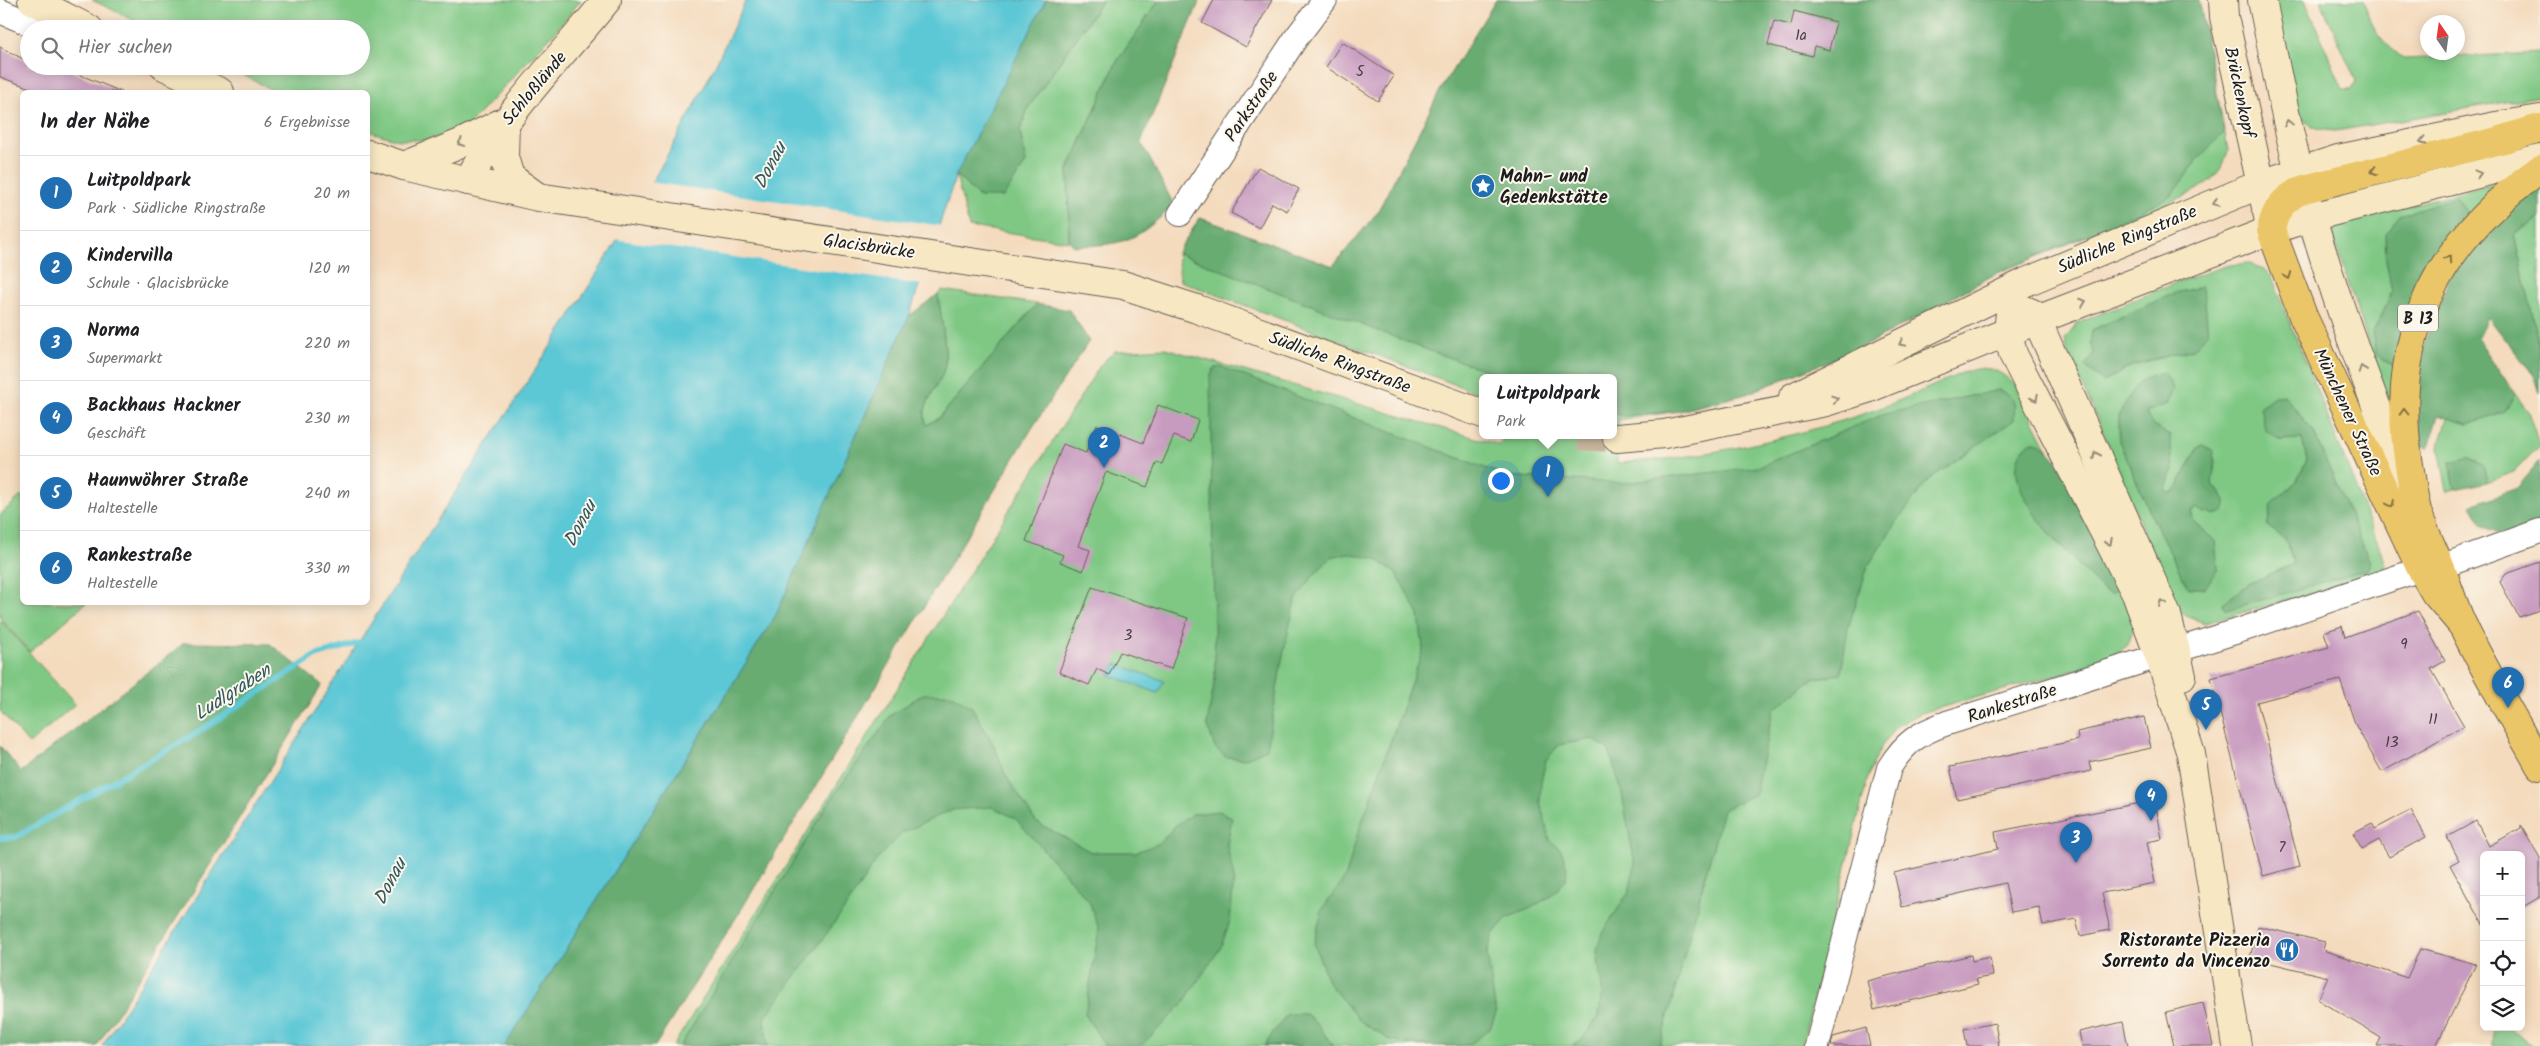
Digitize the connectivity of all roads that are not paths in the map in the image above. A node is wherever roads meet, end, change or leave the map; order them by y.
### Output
1 (32, 0) edge
2 (607, 0) edge
3 (1325, 0) edge
4 (2223, 0) edge
5 (2262, 0) edge
6 (0, 11) edge
7 (21, 20) edge
8 (71, 20) edge
9 (183, 75) edge
10 (216, 90) edge
11 (2540, 119) edge
12 (505, 121) junction
13 (2540, 128) edge
14 (2540, 158) edge
15 (387, 161) edge
16 (2540, 169) edge
17 (2301, 180) junction
18 (468, 181) junction
19 (2260, 184) junction
20 (538, 197) junction
21 (1180, 214) dead end
22 (2312, 217) junction
23 (2271, 230) junction
24 (2026, 282) junction
25 (1197, 309) joint
26 (1970, 310) junction
27 (2038, 320) junction
28 (2011, 331) junction
29 (1479, 413) edge
30 (1736, 420) junction
31 (1618, 438) dead end
32 (2417, 512) junction
33 (2540, 531) edge
34 (2430, 568) junction
35 (2167, 653) junction
36 (2540, 766) edge
37 (1817, 1046) edge
38 (2237, 1046) edge

1 - 8 main road
2 - 12 main road, Schloßlände
3 - 21 street, Parkstraße
4 - 19 main road, Brückenkopf
17 -> 5 main road
6 - 7 street
9 - 10 main road
11 -> 17 main road, Südliche Ringstraße
12 -> 15 main road
12 - 18 main road, Schloßlände
12 - 20 main road
13 -> 17 main road
22 -> 14 main road
15 - 18 main road, Glacisbrücke
32 -> 16 main road, B 13
17 - 19 main road, Südliche Ringstraße
17 - 22 main road, Münchener Straße
17 - 23 main road
18 - 20 main road, Glacisbrücke
19 - 23 main road, Münchener Straße
19 -> 24 main road, Südliche Ringstraße
20 - 25 main road, Glacisbrücke
22 - 23 main road
32 -> 22 main road, Münchener Straße / B 13
27 -> 23 main road
23 -> 34 main road, Münchener Straße / B 13
24 - 26 main road, Südliche Ringstraße
24 - 28 main road
25 - 29 main road, Südliche Ringstraße
26 - 28 main road
26 -> 30 main road, Südliche Ringstraße
27 - 28 main road
35 -> 27 main road
30 -> 28 main road, Südliche Ringstraße
28 -> 35 main road
30 - 31 main road, Südliche Ringstraße
32 - 34 main road, Münchener Straße / B 13
33 - 34 street, Rankestraße
34 - 35 street, Rankestraße
34 - 36 main road, Münchener Straße / B 13
35 - 37 street, Rankestraße
35 - 38 main road

